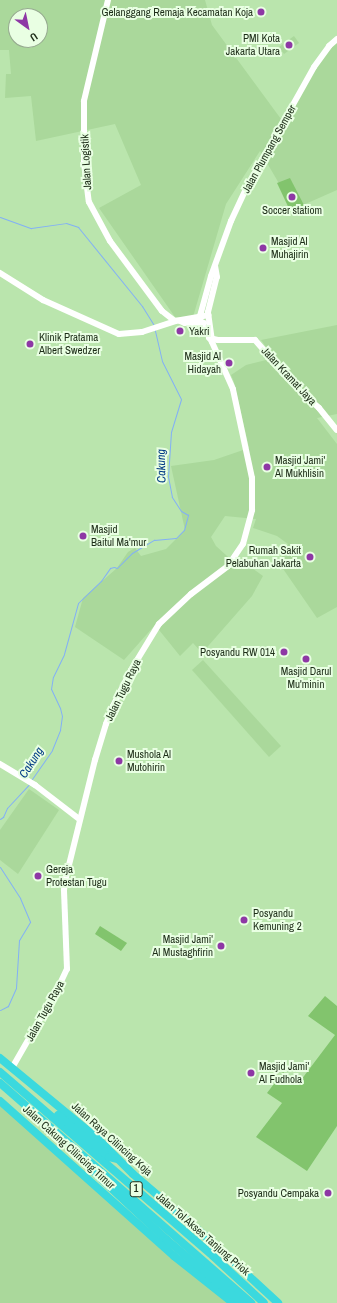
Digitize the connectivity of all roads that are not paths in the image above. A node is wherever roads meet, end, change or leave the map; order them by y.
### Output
1 (108, 0) edge
2 (337, 39) edge
3 (215, 266) junction
4 (0, 273) edge
5 (208, 319) junction
6 (200, 320) junction
7 (178, 321) junction
8 (211, 340) junction
9 (337, 430) edge
10 (0, 764) edge
11 (79, 819) junction
12 (0, 1058) edge
13 (12, 1068) junction
14 (3, 1075) edge
15 (0, 1083) edge
16 (0, 1091) edge
17 (0, 1101) edge
18 (119, 1159) junction
19 (233, 1303) edge
20 (242, 1303) edge
21 (251, 1303) edge
22 (264, 1303) edge
23 (278, 1303) edge

1 - 7 main road, Jalan Logistik
2 - 3 main road, Jalan Plumpang Semper
3 - 5 main road, Jalan Plumpang Semper
3 - 6 main road, Jalan Plumpang Semper
4 - 7 main road
5 - 6 main road
5 - 8 main road, Jalan Plumpang Semper
6 - 7 main road
6 - 8 main road
8 - 9 main road, Jalan Kramat Jaya
8 - 11 main road, Jalan Tugu Raya
10 - 11 main road
11 - 13 main road, Jalan Tugu Raya
12 - 13 highway, Jalan Raya Cilincing Koja
13 - 18 highway, Jalan Raya Cilincing Koja
14 - 18 highway
14 - 22 highway, Jalan Tol Akses Tanjung Priok / 1
15 - 21 highway, Jalan Tol Akses Tanjung Priok / 1
16 - 20 highway
17 - 19 highway, Jalan Cakung Cilincing Timur
18 - 23 highway, Jalan Raya Cilincing Koja

